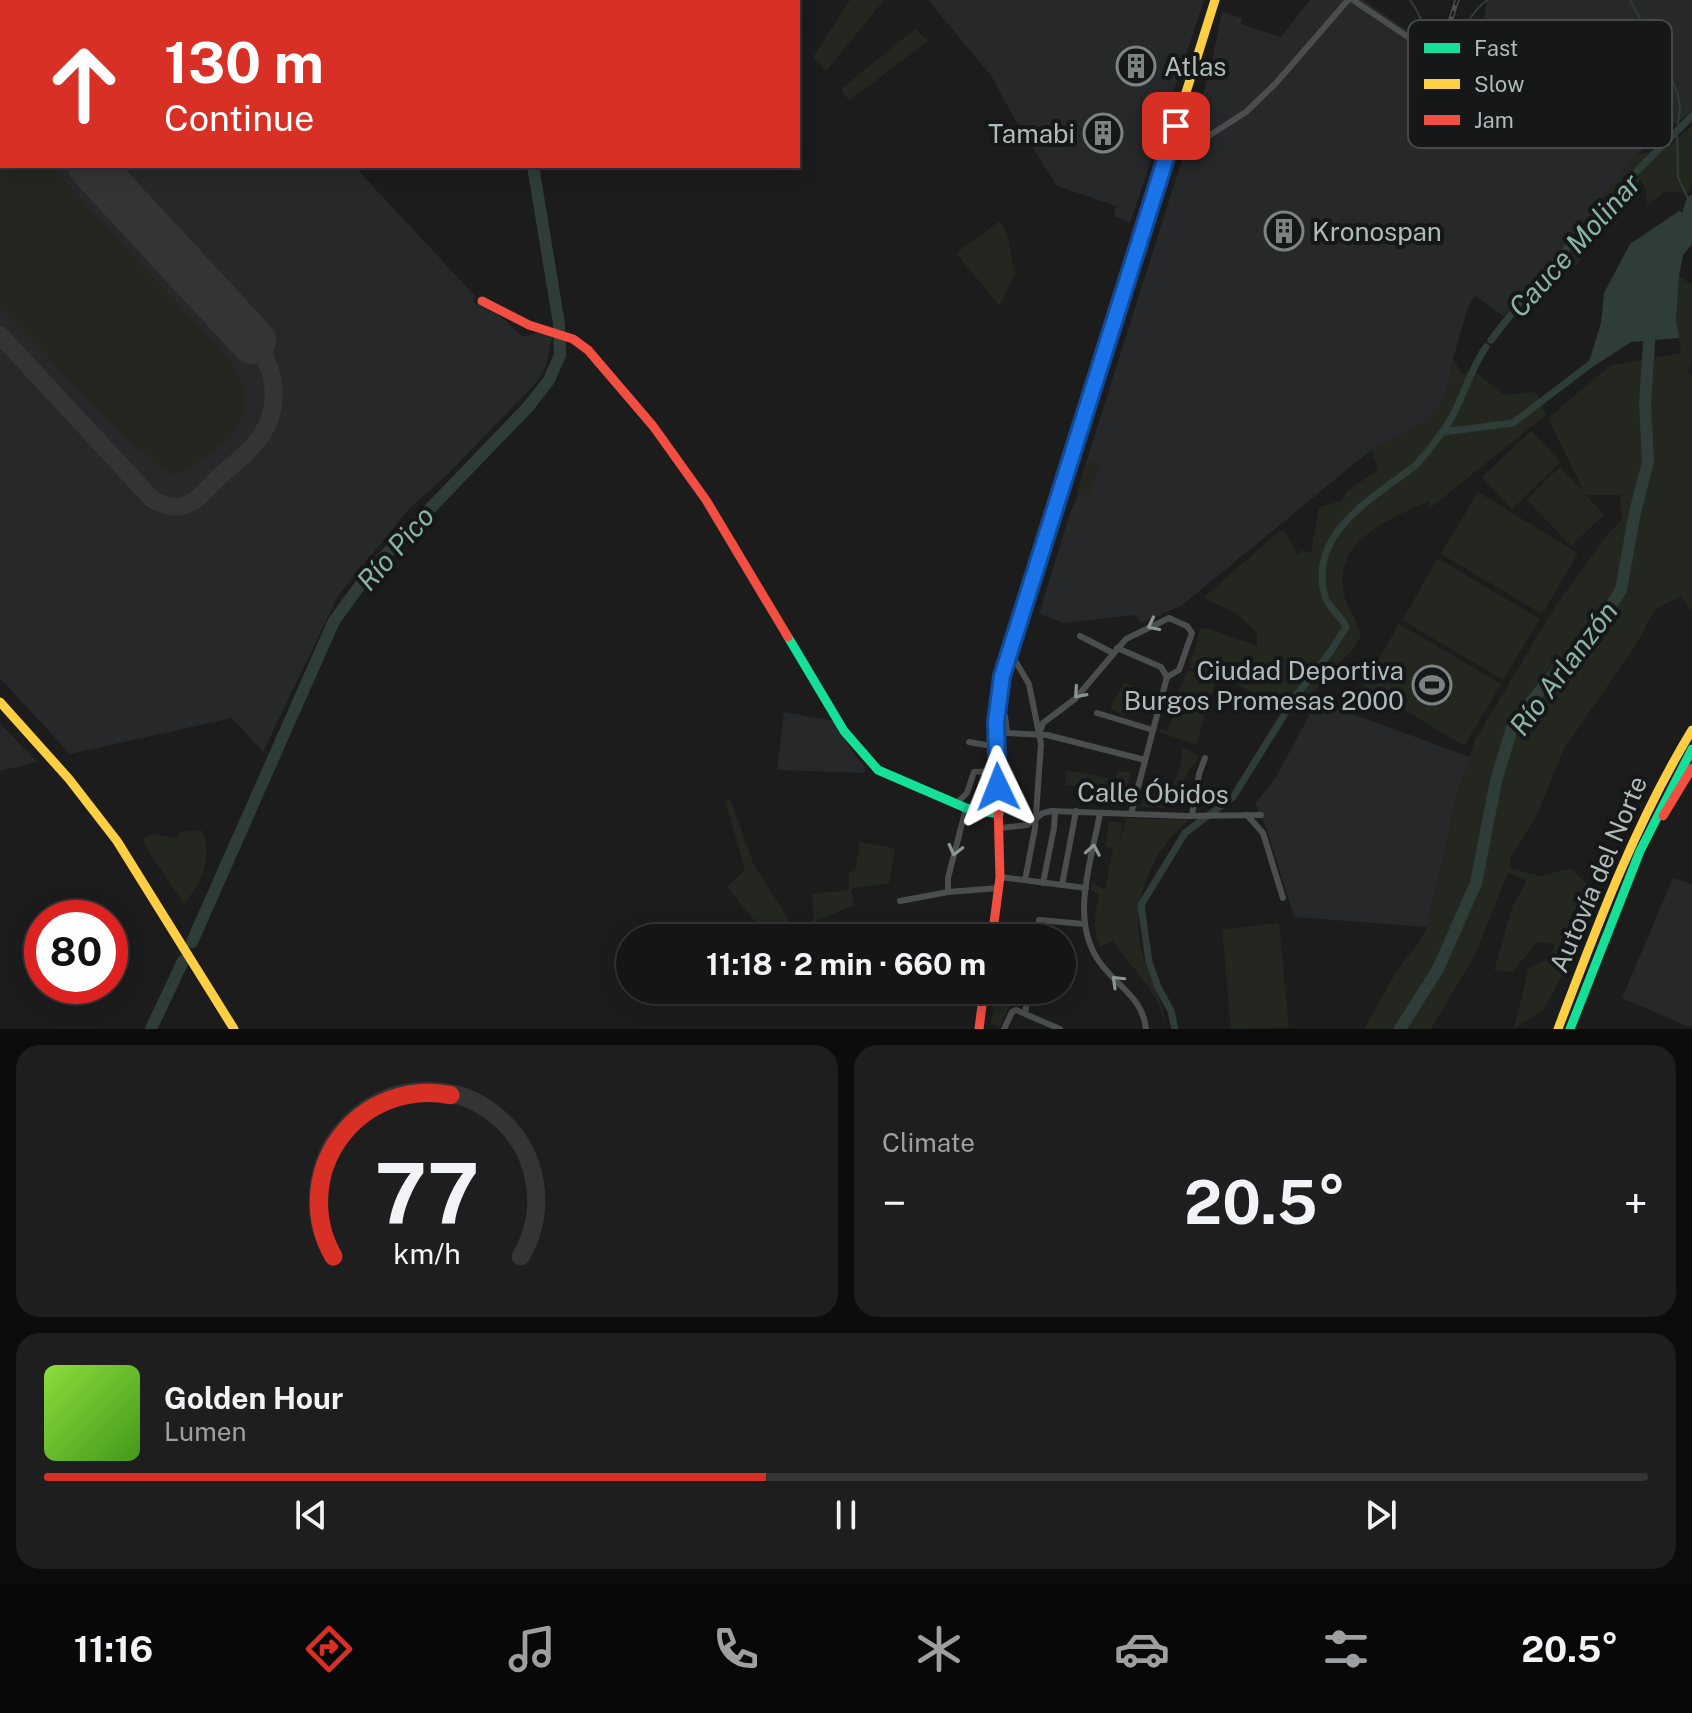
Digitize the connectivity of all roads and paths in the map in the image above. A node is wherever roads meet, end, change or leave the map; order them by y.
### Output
1 (1215, 0) edge
2 (1351, 0) edge
3 (1408, 37) edge
4 (1167, 155) junction
5 (482, 301) dead end
6 (1080, 636) dead end
7 (1115, 651) junction
8 (1010, 652) junction
9 (1167, 677) junction
10 (0, 702) edge
11 (1097, 713) dead end
12 (1005, 716) dead end
13 (1153, 730) junction
14 (1039, 734) junction
15 (1690, 734) edge
16 (969, 742) dead end
17 (997, 747) junction
18 (1692, 749) edge
19 (1205, 758) dead end
20 (1145, 760) junction
21 (1692, 768) edge
22 (997, 771) junction
23 (962, 806) junction
24 (1055, 811) junction
25 (1076, 811) junction
26 (1100, 813) junction
27 (999, 814) junction
28 (1131, 814) junction
29 (1192, 815) junction
30 (1247, 815) junction
31 (1261, 815) dead end
32 (1035, 820) junction
33 (1000, 828) junction
34 (1025, 880) junction
35 (1000, 883) junction
36 (1043, 883) junction
37 (1062, 885) junction
38 (1086, 888) junction
39 (948, 892) junction
40 (1283, 898) dead end
41 (900, 901) dead end
42 (994, 924) edge
43 (1039, 924) edge
44 (1084, 924) junction
45 (1583, 996) junction
46 (982, 1004) edge
47 (1027, 1004) edge
48 (1025, 1013) junction
49 (234, 1029) edge
50 (979, 1029) edge
51 (1004, 1029) edge
52 (1060, 1029) edge
53 (1146, 1029) edge
54 (1558, 1029) edge
55 (1570, 1029) edge

1 - 4 main road
2 - 3 street
2 - 4 street
4 - 8 main road
5 - 23 main road
6 - 7 street
7 - 9 street
9 -> 7 street
7 -> 14 street
8 - 14 street
8 - 17 main road
9 - 13 street
10 - 49 main road
11 - 13 street
12 - 14 street
13 - 20 street
14 - 20 street
14 - 32 street
15 - 54 main road, Autovía del Norte
16 - 17 street
17 - 22 main road
18 - 45 main road
19 - 29 street
20 - 28 street
21 - 45 main road
22 - 23 street
22 - 27 main road
23 - 27 main road
23 -> 39 street
24 - 25 street, Calle Óbidos
24 - 32 street, Calle Óbidos
24 - 36 street
25 - 26 street, Calle Óbidos
25 - 37 street
26 - 28 street, Calle Óbidos
38 -> 26 street
27 - 33 main road
28 - 29 street, Calle Óbidos
29 - 30 street, Calle Óbidos
30 - 31 street, Calle Óbidos
30 - 40 street
32 - 33 street, Calle Óbidos
32 - 34 street
33 - 35 main road
34 - 35 street
34 - 36 street
35 - 39 street
35 - 42 main road
36 - 37 street
37 - 38 street
38 - 44 street
39 - 41 street
43 - 44 street
53 -> 44 street
45 - 55 main road, Autovía del Norte
46 - 50 main road
47 - 48 street
48 - 51 street
48 - 52 street

